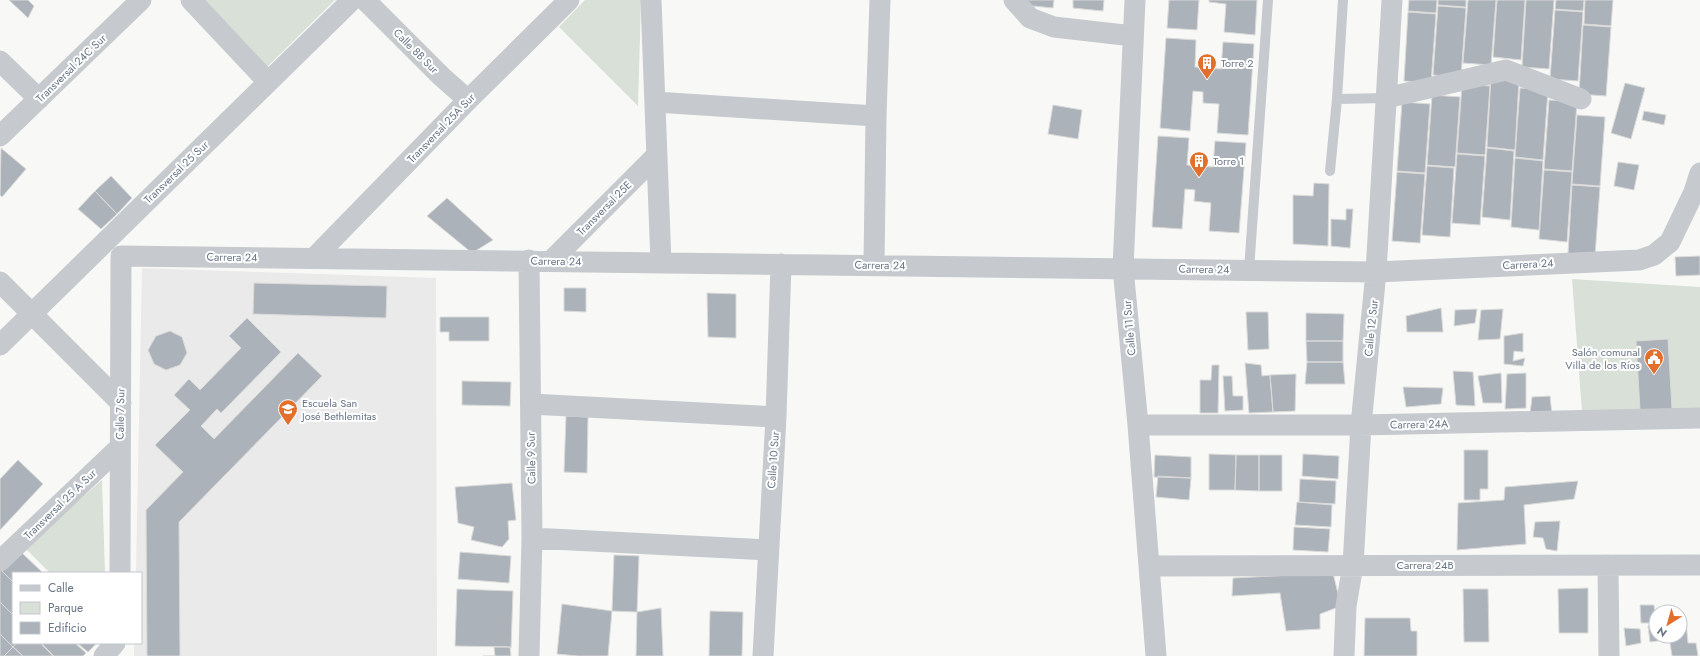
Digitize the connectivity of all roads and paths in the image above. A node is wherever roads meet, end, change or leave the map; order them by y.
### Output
1 (141, 0) edge
2 (191, 0) edge
3 (352, 0) edge
4 (365, 0) edge
5 (569, 0) edge
6 (651, 0) edge
7 (880, 0) edge
8 (1014, 0) edge
9 (1135, 0) edge
10 (1268, 0) edge
11 (1343, 0) edge
12 (1392, 0) edge
13 (1133, 36) junction
14 (0, 61) edge
15 (268, 82) junction
16 (1386, 98) junction
17 (39, 99) junction
18 (1337, 99) junction
19 (468, 100) junction
20 (1581, 100) dead end
21 (655, 102) junction
22 (876, 116) junction
23 (0, 136) edge
24 (657, 155) junction
25 (1330, 171) dead end
26 (1700, 173) edge
27 (121, 256) joint
28 (314, 258) junction
29 (529, 260) junction
30 (551, 261) junction
31 (661, 262) junction
32 (781, 264) junction
33 (874, 265) junction
34 (1123, 268) junction
35 (1249, 270) junction
36 (1376, 272) junction
37 (0, 282) edge
38 (32, 314) junction
39 (0, 345) edge
40 (121, 403) junction
41 (531, 404) junction
42 (776, 417) junction
43 (1700, 418) edge
44 (1138, 425) junction
45 (1361, 425) junction
46 (120, 447) junction
47 (532, 538) junction
48 (768, 550) junction
49 (0, 562) edge
50 (1352, 565) junction
51 (1608, 565) junction
52 (1700, 565) edge
53 (1149, 566) junction
54 (120, 572) edge
55 (114, 644) edge
56 (120, 644) edge
57 (104, 656) edge
58 (120, 656) edge
59 (529, 656) edge
60 (763, 656) edge
61 (1156, 656) edge
62 (1344, 656) edge
63 (1609, 656) edge

1 - 17 street, Transversal 24C Sur
2 - 15 street
3 - 15 street, Transversal 25 Sur
4 - 19 street, Calle 8B Sur
5 - 19 street, Transversal 25A Sur
6 - 21 street
7 - 22 street
8 - 13 street
9 - 13 street, Calle 11 Sur
10 - 35 lane
11 - 18 lane
12 - 16 street, Calle 12 Sur
13 - 34 street, Calle 11 Sur
14 - 17 street
15 - 38 street, Transversal 25 Sur
16 - 18 lane
16 - 20 street
16 - 36 street, Calle 12 Sur
17 - 23 street, Transversal 24C Sur
18 - 25 lane
19 - 28 street, Transversal 25A Sur
21 - 22 street
21 - 24 street
22 - 33 street
24 - 30 street, Transversal 25E
24 - 31 street
26 - 36 street, Carrera 24
27 - 28 street, Carrera 24
27 - 40 street, Calle 7 Sur
28 - 29 street, Carrera 24
29 - 30 street, Carrera 24
29 - 41 street, Calle 9 Sur
30 - 31 street, Carrera 24
31 - 32 street, Carrera 24
32 - 33 street, Carrera 24
32 - 42 street, Calle 10 Sur
33 - 34 street, Carrera 24
34 - 35 street, Carrera 24
34 - 44 street, Calle 11 Sur
35 - 36 street, Carrera 24
36 - 45 street, Calle 12 Sur
37 - 38 street
38 - 39 street, Transversal 25 Sur
38 - 40 street
40 - 46 street, Calle 7 Sur
41 - 42 street
41 - 47 street, Calle 9 Sur
42 - 48 street, Calle 10 Sur
43 - 45 street, Carrera 24A
44 - 45 street, Carrera 24A
44 - 53 street, Calle 11 Sur
45 - 50 street, Calle 12 Sur
46 - 49 street, Transversal 25 A Sur
46 - 54 street, Calle 7 Sur
47 - 48 street
47 - 59 street, Calle 9 Sur
48 - 60 street, Calle 10 Sur
50 - 51 street, Carrera 24B
50 - 53 street, Carrera 24B
50 - 62 street, Calle 12 Sur
51 - 52 street, Carrera 24B
51 - 63 street
53 - 61 street, Calle 11 Sur
55 - 57 street
56 - 58 street

